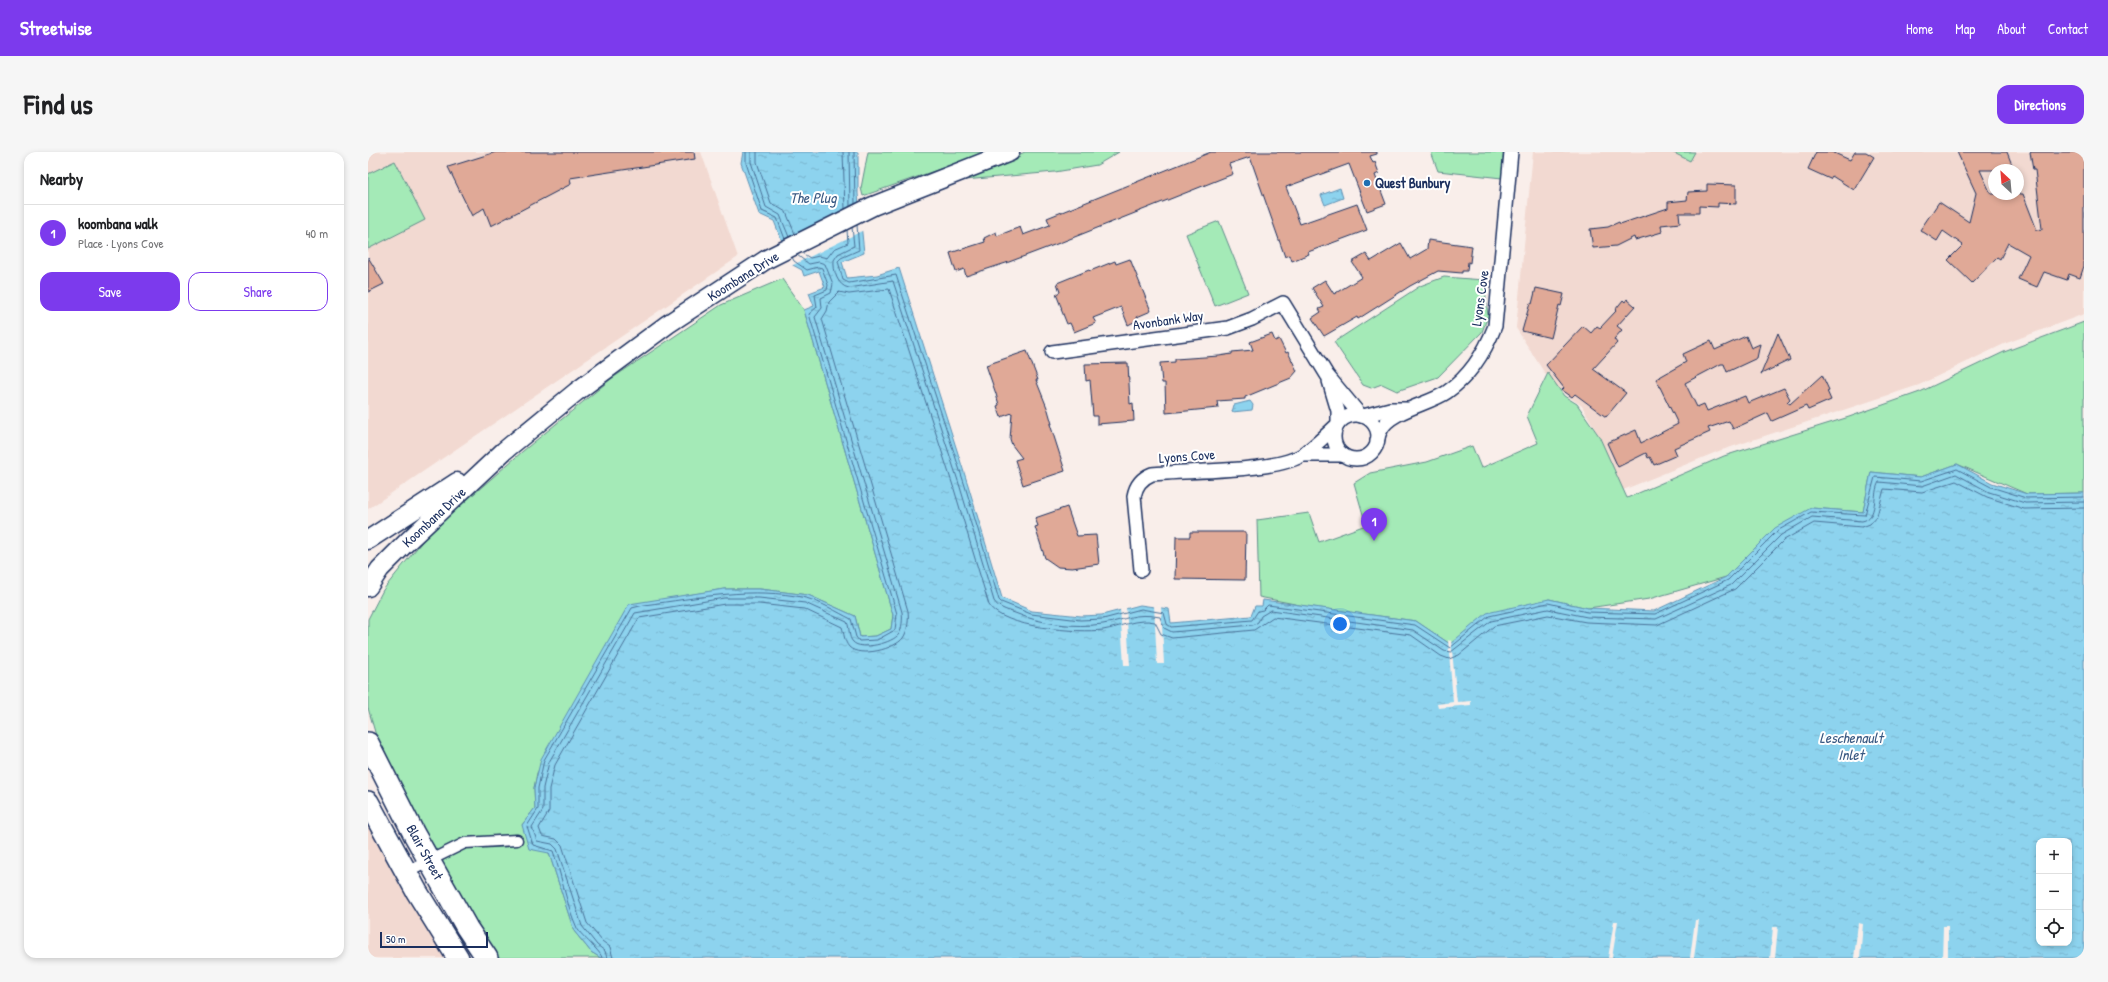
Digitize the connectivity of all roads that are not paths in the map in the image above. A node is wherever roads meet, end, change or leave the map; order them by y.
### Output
1 (1010, 152) edge
2 (1511, 152) edge
3 (1052, 352) dead end
4 (1327, 376) junction
5 (1410, 409) junction
6 (1362, 416) junction
7 (1337, 425) junction
8 (1377, 441) junction
9 (504, 451) junction
10 (1303, 455) junction
11 (1343, 455) junction
12 (368, 540) edge
13 (1141, 570) dead end
14 (368, 587) edge
15 (368, 743) edge
16 (368, 802) edge
17 (517, 840) dead end
18 (429, 860) junction
19 (406, 872) junction
20 (458, 958) edge
21 (487, 958) edge

1 - 9 main road, Koombana Drive
2 - 5 street, Lyons Cove
3 - 4 street, Avonbank Way
4 - 6 street
4 - 7 street
5 - 6 street, Lyons Cove
5 - 8 street, Lyons Cove
6 - 7 street
6 - 8 street
7 - 10 street, Lyons Cove
7 - 11 street
8 - 11 street
9 - 12 main road, Koombana Drive
9 - 14 main road, Koombana Drive
10 - 11 street, Lyons Cove
10 - 13 street, Lyons Cove
15 - 18 main road, Blair Street
16 - 19 main road, Blair Street
17 - 18 street
18 - 19 street
18 - 21 main road, Blair Street
19 - 20 main road, Blair Street

